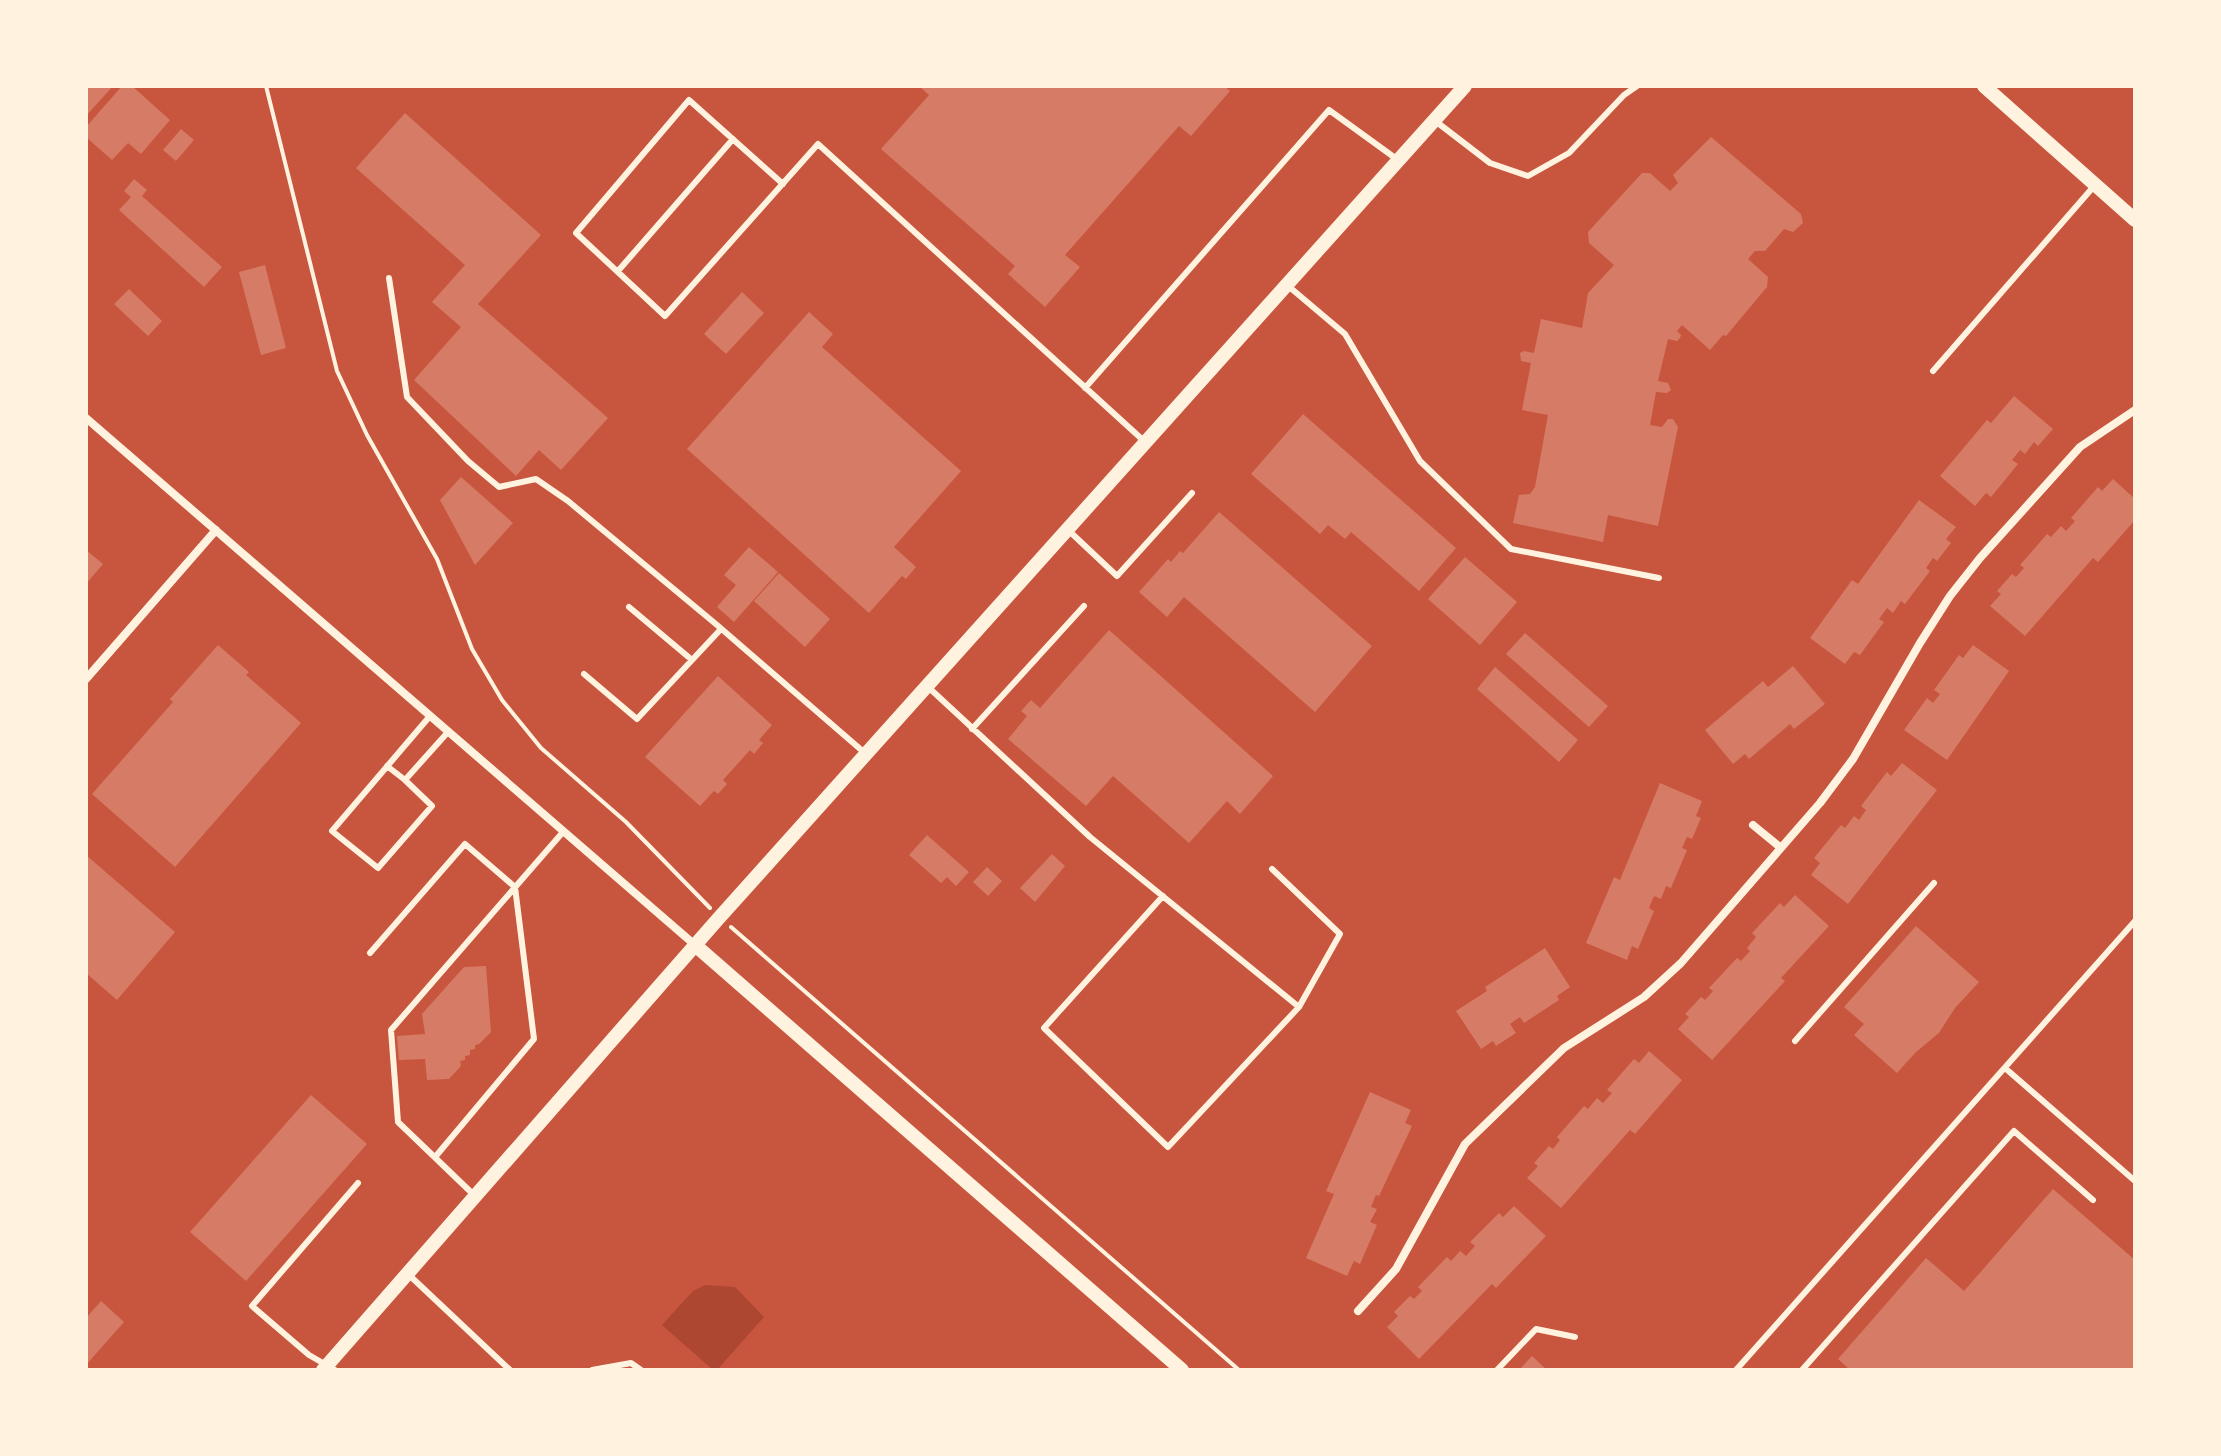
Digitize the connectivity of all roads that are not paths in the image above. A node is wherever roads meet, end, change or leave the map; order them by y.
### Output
1 (1465, 86) edge
2 (1637, 86) edge
3 (1984, 86) edge
4 (1434, 120) junction
5 (733, 139) junction
6 (1398, 160) junction
7 (783, 184) junction
8 (2095, 185) junction
9 (2135, 220) edge
10 (618, 271) junction
11 (389, 278) dead end
12 (1287, 285) junction
13 (1933, 371) dead end
14 (1085, 388) junction
15 (2135, 410) edge
16 (86, 418) edge
17 (1145, 442) junction
18 (1192, 493) dead end
19 (1067, 529) junction
20 (216, 530) junction
21 (1659, 578) dead end
22 (1084, 606) dead end
23 (629, 607) dead end
24 (721, 629) junction
25 (692, 660) junction
26 (584, 674) dead end
27 (86, 679) edge
28 (927, 686) junction
29 (430, 716) junction
30 (972, 729) junction
31 (448, 732) junction
32 (866, 754) junction
33 (387, 766) junction
34 (405, 780) junction
35 (1753, 825) dead end
36 (563, 832) junction
37 (1781, 848) junction
38 (1272, 869) dead end
39 (1934, 883) dead end
40 (515, 887) junction
41 (1163, 896) junction
42 (2135, 921) edge
43 (695, 945) junction
44 (370, 953) dead end
45 (1299, 1007) junction
46 (1795, 1041) dead end
47 (2005, 1068) junction
48 (436, 1156) junction
49 (2135, 1181) edge
50 (358, 1183) dead end
51 (475, 1196) junction
52 (2093, 1200) dead end
53 (407, 1274) junction
54 (1358, 1311) dead end
55 (1575, 1337) dead end
56 (631, 1363) junction
57 (328, 1368) edge
58 (510, 1370) edge
59 (592, 1370) edge
60 (626, 1370) edge
61 (641, 1370) edge
62 (1182, 1370) edge
63 (1497, 1370) edge
64 (1736, 1370) edge
65 (1802, 1370) edge

1 - 4 street
2 - 4 lane
3 - 8 street
4 - 6 street
5 - 7 lane
5 - 10 lane
5 - 10 lane
6 - 12 street
6 - 14 lane
7 - 10 lane
7 - 14 lane
8 - 9 street
8 - 13 lane
11 - 24 lane
12 - 17 street
12 - 21 lane
14 - 17 lane
15 - 37 street
16 - 20 street
17 - 19 street
18 - 19 lane
19 - 28 street
20 - 27 street
20 - 29 street
22 - 30 lane
23 - 25 lane
24 - 25 lane
24 - 32 lane
25 - 26 lane
28 - 30 lane
28 - 32 street
29 - 31 street
29 - 33 lane
30 - 41 lane
31 - 34 lane
31 - 36 street
32 - 43 street
33 - 34 lane
33 - 34 lane
35 - 37 street
36 - 40 lane
36 - 43 street
37 - 54 street
38 - 45 lane
39 - 46 lane
40 - 44 lane
40 - 48 lane
40 - 48 lane
41 - 45 lane
41 - 45 lane
42 - 47 lane
43 - 51 street
43 - 62 street
47 - 49 lane
47 - 64 lane
48 - 51 lane
50 - 57 lane
51 - 53 street
52 - 65 lane
53 - 57 street
53 - 58 lane
55 - 63 lane
56 - 59 lane
56 - 60 lane
56 - 61 lane

